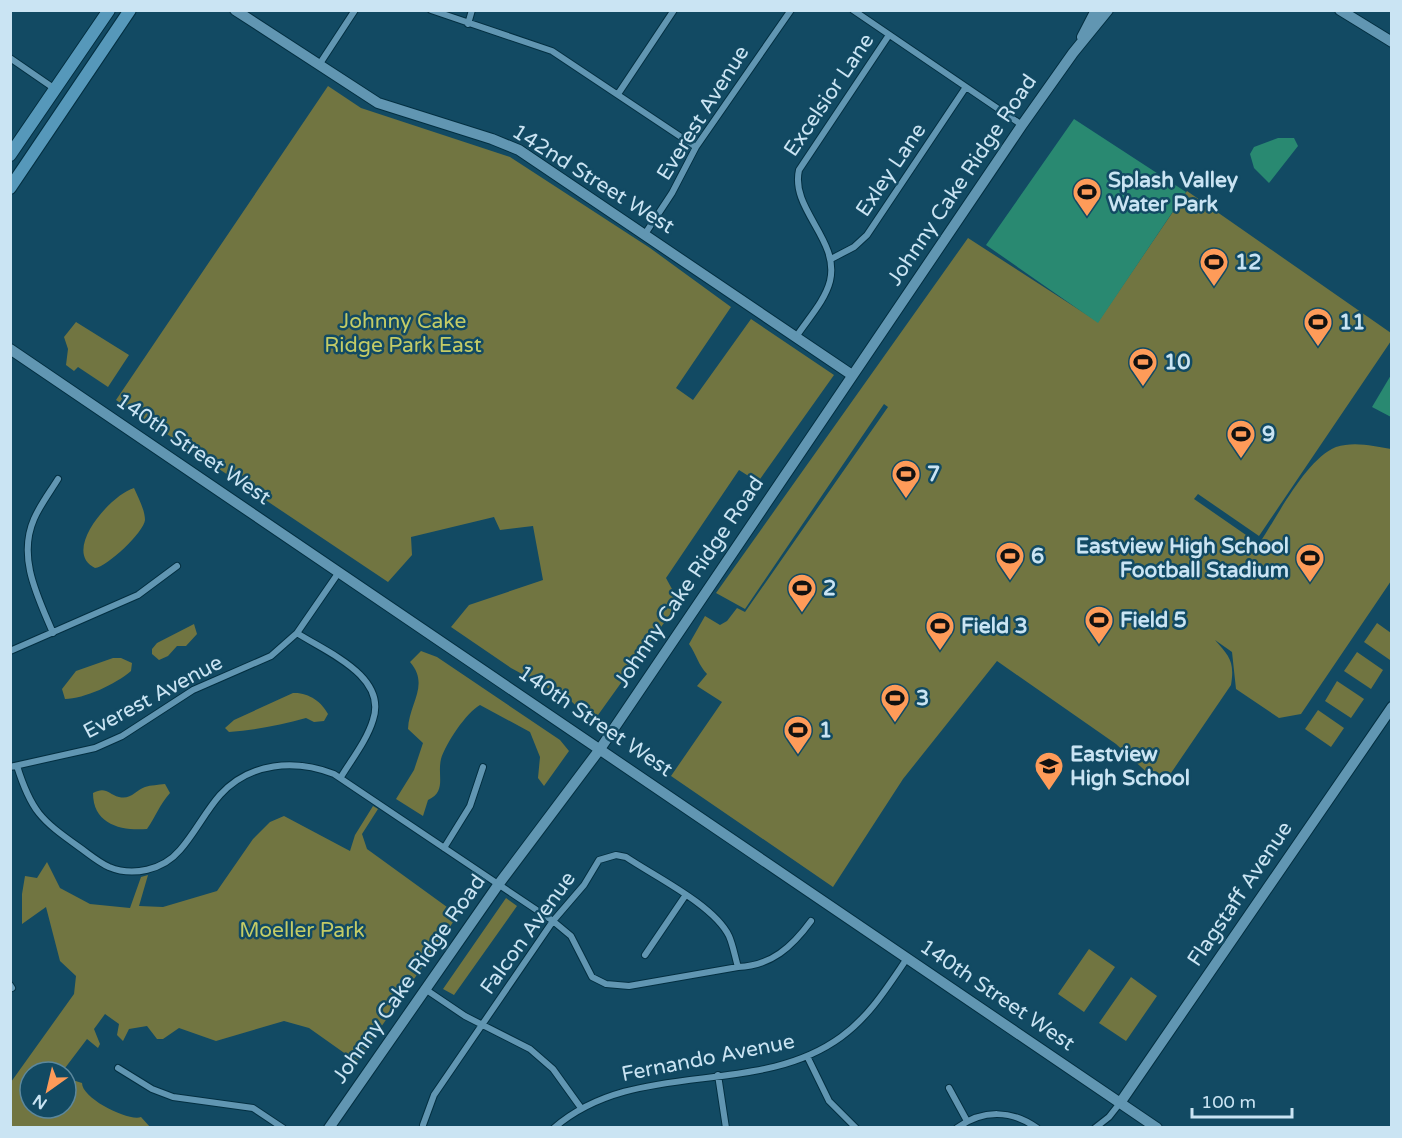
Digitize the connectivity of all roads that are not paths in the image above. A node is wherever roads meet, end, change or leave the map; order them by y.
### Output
1 (109, 10) edge
2 (130, 10) edge
3 (235, 10) edge
4 (355, 10) edge
5 (431, 10) edge
6 (472, 10) edge
7 (674, 10) edge
8 (791, 10) edge
9 (853, 10) edge
10 (1096, 10) edge
11 (1108, 10) edge
12 (1340, 10) edge
13 (468, 24) junction
14 (889, 35) junction
15 (1392, 42) edge
16 (1073, 53) junction
17 (10, 58) edge
18 (319, 66) junction
19 (966, 87) junction
20 (55, 88) junction
21 (618, 94) junction
22 (1022, 125) junction
23 (696, 147) junction
24 (10, 155) edge
25 (10, 188) edge
26 (645, 234) junction
27 (831, 258) junction
28 (796, 337) junction
29 (10, 349) edge
30 (852, 375) junction
31 (58, 479) dead end
32 (177, 566) dead end
33 (339, 571) junction
34 (53, 633) junction
35 (297, 633) junction
36 (10, 651) edge
37 (1392, 707) edge
38 (600, 749) junction
39 (14, 767) edge
40 (483, 767) dead end
41 (341, 777) junction
42 (444, 848) junction
43 (498, 885) junction
44 (685, 896) junction
45 (553, 921) junction
46 (811, 921) dead end
47 (645, 955) dead end
48 (908, 957) junction
49 (738, 967) junction
50 (425, 989) junction
51 (483, 1024) junction
52 (807, 1056) junction
53 (118, 1068) dead end
54 (718, 1075) junction
55 (949, 1088) dead end
56 (1120, 1103) junction
57 (581, 1107) junction
58 (967, 1121) junction
59 (423, 1125) dead end
60 (283, 1128) edge
61 (329, 1128) edge
62 (554, 1128) edge
63 (726, 1128) edge
64 (856, 1128) edge
65 (957, 1128) edge
66 (1037, 1128) edge
67 (1095, 1128) edge
68 (1157, 1128) edge

1 - 20 main road
2 - 25 main road
3 - 18 street, 142nd Street West
4 - 18 street
5 - 13 street
6 - 13 street
7 - 21 street
8 - 23 street, Everest Avenue
9 - 14 street
10 - 16 street, Johnny Cake Ridge Road
11 - 16 street, Johnny Cake Ridge Road
12 - 15 street
13 - 21 street
14 - 19 street
14 - 27 street, Excelsior Lane
16 - 22 street, Johnny Cake Ridge Road
17 - 20 street
18 - 26 street, 142nd Street West
19 - 22 street
19 - 27 street, Exley Lane
20 - 24 main road
21 - 23 street
22 - 30 street, Johnny Cake Ridge Road
23 - 26 street, Everest Avenue
26 - 28 street, 142nd Street West
27 - 28 street
28 - 30 street, 142nd Street West
29 - 33 street, 140th Street West
30 - 38 street, Johnny Cake Ridge Road
31 - 34 street
32 - 34 street
33 - 35 street, Everest Avenue
33 - 38 street, 140th Street West
34 - 36 street
35 - 39 street, Everest Avenue
35 - 41 street
37 - 56 street, Flagstaff Avenue
38 - 43 street, Johnny Cake Ridge Road
38 - 48 street, 140th Street West
39 - 41 street
40 - 42 street
41 - 42 street
42 - 43 street
43 - 45 street
43 - 50 street, Johnny Cake Ridge Road
44 - 45 street, Falcon Avenue
44 - 47 street
44 - 49 street
45 - 49 street
45 - 51 street, Falcon Avenue
46 - 49 street
48 - 52 street, Fernando Avenue
48 - 56 street, 140th Street West
50 - 51 street
50 - 61 street, Johnny Cake Ridge Road
51 - 57 street
51 - 59 street, Falcon Avenue
52 - 54 street, Fernando Avenue
52 - 64 street
53 - 60 street
54 - 57 street, Fernando Avenue
54 - 63 street
55 - 58 street
56 - 67 street
56 - 68 street, 140th Street West
57 - 62 street, Fernando Avenue
58 - 65 street
58 - 66 street

